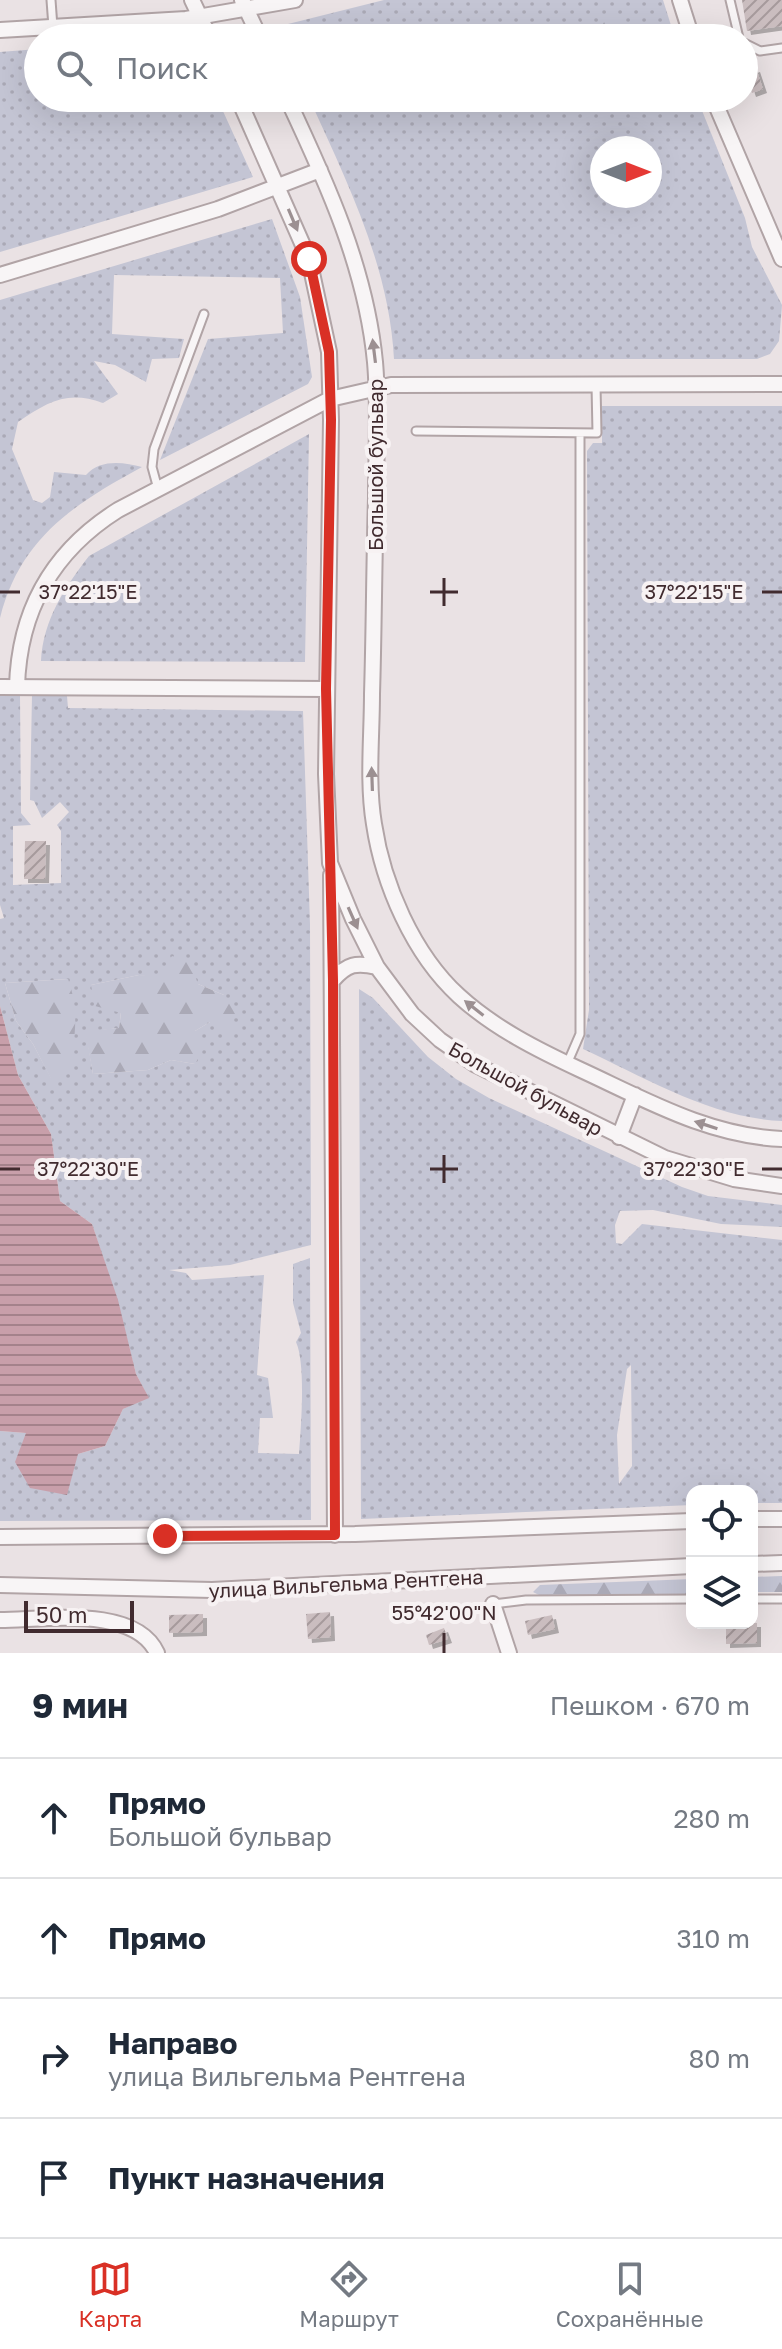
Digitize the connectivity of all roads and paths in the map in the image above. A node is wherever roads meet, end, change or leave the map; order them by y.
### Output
1 (51, 0) edge
2 (192, 0) edge
3 (295, 0) edge
4 (680, 0) edge
5 (730, 0) edge
6 (244, 5) edge
7 (200, 18) junction
8 (53, 24) edge
9 (102, 24) edge
10 (203, 24) edge
11 (253, 24) edge
12 (688, 24) edge
13 (736, 24) edge
14 (24, 29) edge
15 (0, 30) edge
16 (782, 48) edge
17 (758, 50) edge
18 (244, 112) edge
19 (293, 112) edge
20 (719, 112) edge
21 (320, 170) junction
22 (279, 188) junction
23 (782, 259) edge
24 (0, 275) edge
25 (204, 314) dead end
26 (782, 378) edge
27 (775, 384) edge
28 (596, 385) junction
29 (377, 388) junction
30 (330, 399) junction
31 (416, 431) dead end
32 (580, 433) junction
33 (158, 489) junction
34 (0, 687) edge
35 (17, 687) junction
36 (326, 689) junction
37 (330, 863) junction
38 (377, 967) junction
39 (333, 980) junction
40 (567, 1064) junction
41 (635, 1095) junction
42 (619, 1137) junction
43 (782, 1139) edge
44 (782, 1186) edge
45 (758, 1519) edge
46 (782, 1519) edge
47 (686, 1521) edge
48 (335, 1535) junction
49 (0, 1537) edge
50 (782, 1563) edge
51 (758, 1564) edge
52 (686, 1566) edge
53 (0, 1585) edge
54 (686, 1599) edge
55 (758, 1599) edge
56 (782, 1599) edge
57 (493, 1604) joint
58 (0, 1620) edge
59 (157, 1653) edge
60 (509, 1653) edge

1 - 8 lane
2 - 7 street
3 - 6 street
4 - 12 street
5 - 13 lane
6 - 7 street
6 - 11 street
7 - 9 street
7 - 10 street
14 - 15 street
16 - 17 lane
18 - 22 street, Большой бульвар
19 - 21 street, Большой бульвар
20 - 23 street
21 - 22 street
29 -> 21 street, Большой бульвар
22 - 24 street
22 -> 30 street, Большой бульвар
25 - 33 lane
26 - 27 street
27 - 28 street
28 - 29 street
28 - 32 lane
29 - 30 street
40 -> 29 street, Большой бульвар
30 - 33 street
30 - 36 street, Большой бульвар
31 - 32 lane
32 - 40 lane
33 - 35 street
34 - 35 street
35 - 36 street
36 - 37 street, Большой бульвар
37 -> 38 street, Большой бульвар
37 - 39 street
38 - 39 street
38 - 42 street, Большой бульвар
39 - 48 street
40 - 41 street, Большой бульвар
41 - 42 street
43 -> 41 street, Большой бульвар
42 - 44 street, Большой бульвар
45 - 46 street
47 - 48 street
48 - 49 street
50 - 51 street
52 - 53 street, улица Вильгельма Рентгена
54 - 57 lane
55 - 56 lane
57 - 60 street
58 - 59 street

